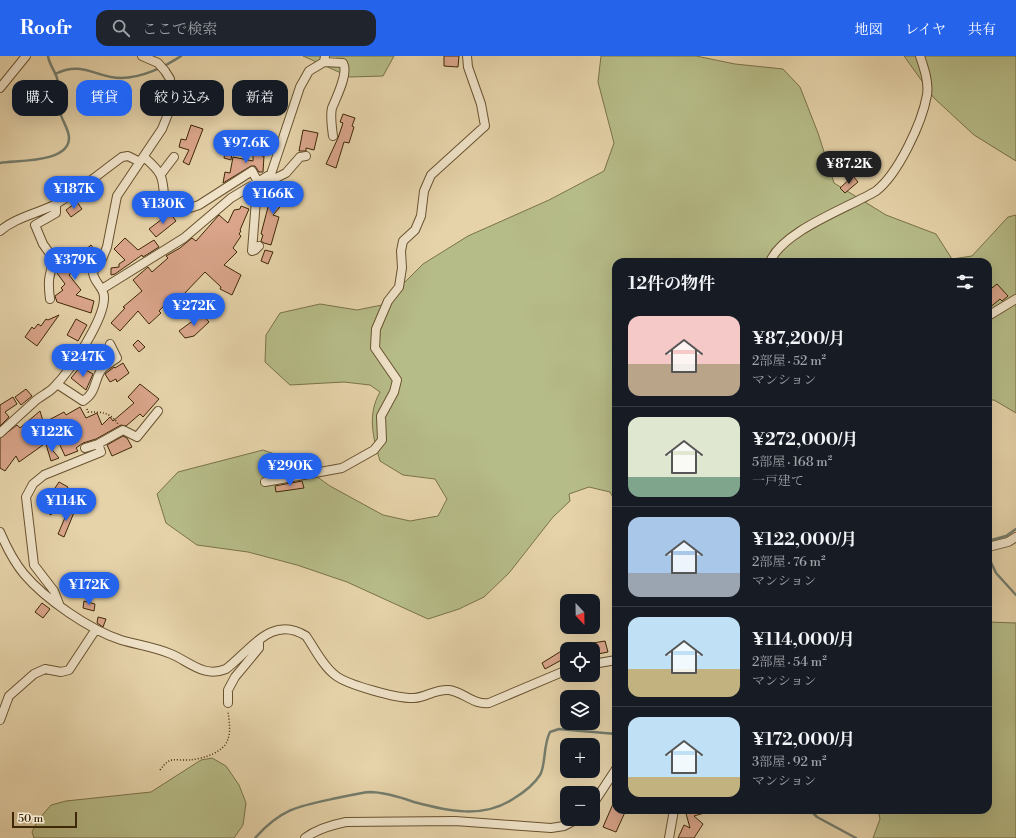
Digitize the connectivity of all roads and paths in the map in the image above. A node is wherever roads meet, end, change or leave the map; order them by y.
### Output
1 (26, 56) edge
2 (142, 56) edge
3 (467, 56) edge
4 (920, 56) edge
5 (325, 59) edge
6 (0, 88) edge
7 (333, 136) dead end
8 (306, 156) dead end
9 (174, 158) dead end
10 (142, 160) junction
11 (161, 174) junction
12 (273, 177) junction
13 (258, 182) junction
14 (56, 204) junction
15 (0, 231) edge
16 (259, 246) dead end
17 (773, 258) edge
18 (102, 289) junction
19 (50, 299) dead end
20 (1016, 299) edge
21 (992, 314) edge
22 (110, 344) dead end
23 (57, 384) junction
24 (83, 401) junction
25 (158, 411) dead end
26 (123, 430) junction
27 (0, 432) edge
28 (98, 444) junction
29 (85, 448) dead end
30 (265, 482) dead end
31 (0, 532) edge
32 (1016, 537) edge
33 (992, 546) edge
34 (59, 604) junction
35 (96, 629) junction
36 (259, 641) junction
37 (612, 661) edge
38 (600, 663) edge
39 (560, 673) edge
40 (228, 703) joint
41 (0, 720) edge
42 (160, 770) dead end
43 (612, 775) edge
44 (600, 793) edge
45 (673, 814) edge
46 (564, 826) edge
47 (304, 838) edge
48 (669, 838) edge

1 - 6 street
2 - 10 street
3 - 30 street
4 - 17 street
5 - 7 street
5 - 12 street
8 - 12 street
9 - 11 street
10 - 11 street
10 - 14 street
10 - 18 street
11 - 13 street
12 - 13 street
12 - 16 street
13 - 18 street
14 - 15 street
14 - 19 street
18 - 23 street
20 - 21 street
22 - 24 street
23 - 24 street
23 - 27 street
24 - 26 path
25 - 26 street
26 - 28 street
28 - 29 street
28 - 34 street
31 - 34 street
32 - 33 street
34 - 35 street
35 - 36 street
35 - 41 street
36 - 39 street
36 - 40 street
37 - 38 street
40 - 42 path
43 - 44 street
45 - 48 street
46 - 47 street

